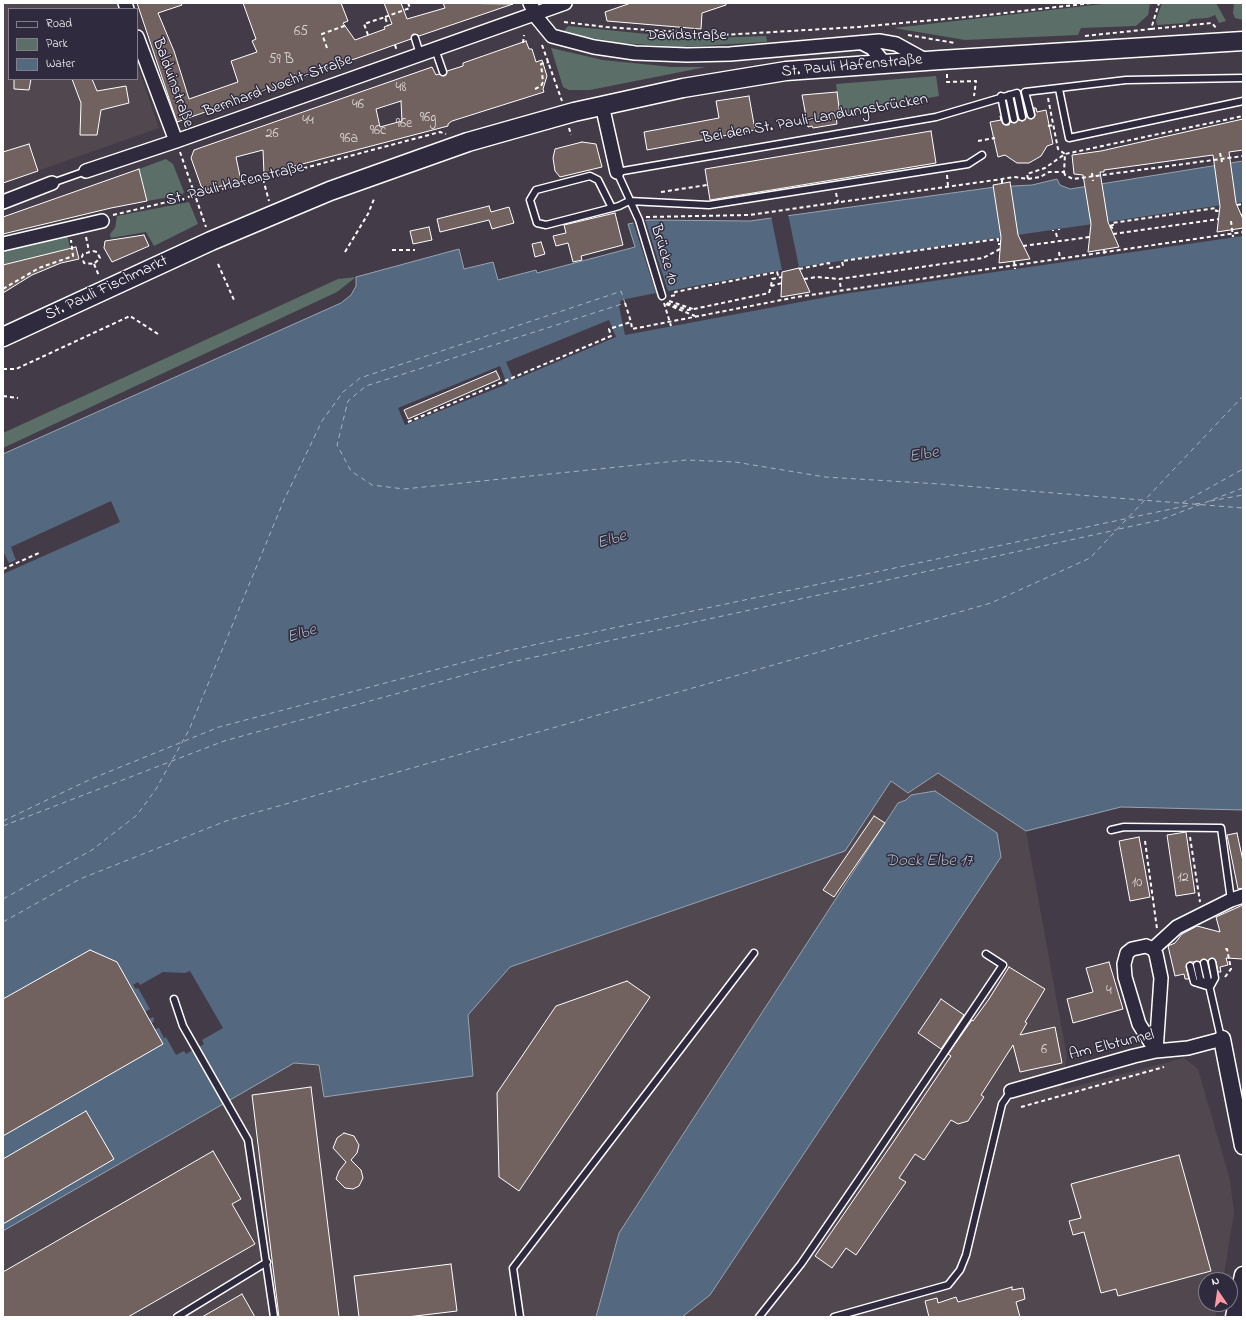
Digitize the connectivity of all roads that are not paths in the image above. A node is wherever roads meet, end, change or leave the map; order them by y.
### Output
1 (565, 3) edge
2 (532, 8) edge
3 (862, 37) junction
4 (415, 38) dead end
5 (138, 40) edge
6 (1243, 40) edge
7 (435, 49) junction
8 (420, 54) junction
9 (927, 61) junction
10 (885, 64) junction
11 (443, 72) dead end
12 (1243, 78) edge
13 (1059, 89) junction
14 (1009, 95) junction
15 (1001, 96) junction
16 (1243, 101) edge
17 (602, 106) junction
18 (1030, 115) dead end
19 (1022, 117) dead end
20 (1014, 119) dead end
21 (1006, 120) dead end
22 (176, 141) junction
23 (982, 155) dead end
24 (86, 171) joint
25 (617, 172) junction
26 (52, 183) joint
27 (629, 201) junction
28 (3, 202) edge
29 (612, 208) junction
30 (102, 221) road end
31 (211, 241) joint
32 (3, 244) edge
33 (663, 299) road end
34 (3, 337) edge
35 (1111, 830) dead end
36 (1237, 898) edge
37 (1157, 945) junction
38 (754, 953) dead end
39 (986, 954) dead end
40 (1212, 962) dead end
41 (1204, 963) dead end
42 (1197, 965) dead end
43 (1190, 966) dead end
44 (1210, 987) junction
45 (174, 999) dead end
46 (1222, 1039) junction
47 (1156, 1051) junction
48 (1011, 1091) joint
49 (1243, 1146) edge
50 (267, 1262) junction
51 (1243, 1275) edge
52 (1234, 1313) edge
53 (176, 1317) edge
54 (274, 1317) edge
55 (520, 1317) edge
56 (759, 1317) edge
57 (834, 1317) edge

1 - 2 street, Bernhard-Nocht-Straße
2 - 3 street, Davidstraße
2 - 7 street, Bernhard-Nocht-Straße
3 - 9 street, Davidstraße
3 - 10 street
4 - 8 lane
5 - 22 street, Balduinstraße
6 - 9 main road, St. Pauli Hafenstraße
7 - 8 street, Bernhard-Nocht-Straße
7 - 11 lane
8 - 22 street, Bernhard-Nocht-Straße
9 - 10 main road, St. Pauli Hafenstraße
10 - 17 main road, St. Pauli Hafenstraße
12 - 13 lane
13 - 16 lane
13 - 18 lane
14 - 15 lane, Bei den St. Pauli-Landungsbrücken
14 - 19 lane, Bei den St. Pauli-Landungsbrücken
14 - 20 lane
15 - 21 lane
15 - 25 lane, Bei den St. Pauli-Landungsbrücken
17 - 25 street
17 - 31 main road, St. Pauli Hafenstraße
22 - 24 street, Bernhard-Nocht-Straße
23 - 27 lane
24 - 26 lane, Bernhard-Nocht-Straße
25 - 27 lane
26 - 28 street, Bernhard-Nocht-Straße
27 - 29 lane
27 - 33 lane, Brücke 10
29 - 29 lane
30 - 32 street
31 - 34 main road, St. Pauli Fischmarkt
35 - 36 lane
36 - 37 street
37 - 47 street
37 - 47 street
38 - 55 lane
39 - 56 lane
40 - 44 lane
41 - 44 lane
42 - 44 lane
43 - 44 lane
44 - 46 lane
45 - 50 lane
46 - 47 street, Am Elbtunnel
46 - 49 street
47 - 48 street, Am Elbtunnel
48 - 57 lane
50 - 53 lane
50 - 54 lane
51 - 52 street

